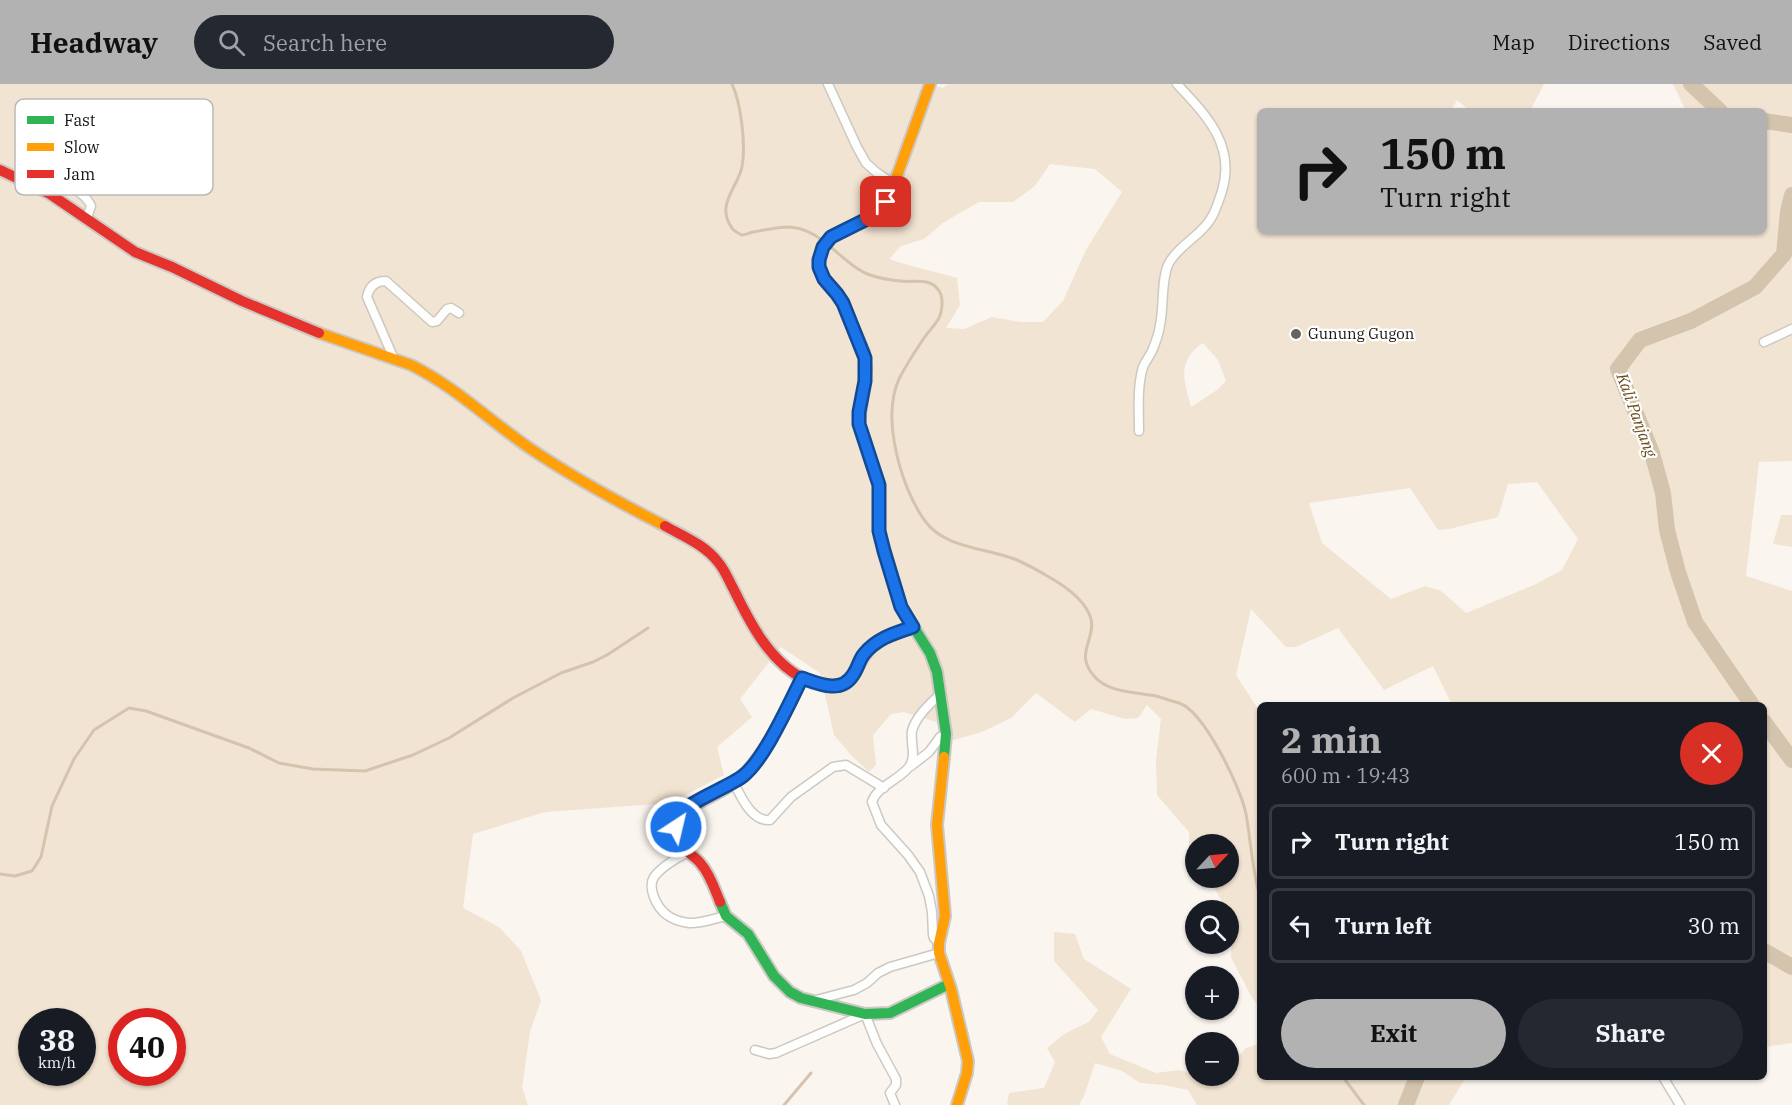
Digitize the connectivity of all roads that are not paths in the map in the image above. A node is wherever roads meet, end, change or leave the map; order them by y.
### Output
1 (828, 84) edge
2 (930, 84) edge
3 (1177, 84) edge
4 (0, 170) edge
5 (15, 177) edge
6 (895, 185) junction
7 (52, 195) edge
8 (83, 195) edge
9 (87, 218) junction
10 (459, 313) dead end
11 (1792, 329) edge
12 (1764, 342) dead end
13 (394, 359) junction
14 (1139, 431) dead end
15 (913, 627) junction
16 (802, 678) junction
17 (940, 694) junction
18 (946, 734) junction
19 (910, 766) junction
20 (734, 783) junction
21 (884, 788) junction
22 (688, 852) junction
23 (726, 916) junction
24 (939, 948) junction
25 (950, 984) junction
26 (812, 1001) junction
27 (865, 1014) junction
28 (755, 1050) dead end
29 (1665, 1080) edge
30 (895, 1105) edge
31 (957, 1105) edge
32 (1680, 1105) edge

1 - 6 street
2 - 6 street
3 - 14 street
4 - 5 street
6 - 15 street
7 - 9 street
8 - 9 street
9 - 13 street
10 - 13 street
11 - 12 street
13 - 16 street
15 - 16 street
15 - 17 street
16 - 20 street
17 - 18 street
17 - 19 street
18 - 19 street
18 - 24 street
19 - 21 street
20 - 21 street
20 - 22 street
21 - 24 street
22 - 23 street
22 - 23 street
23 - 26 street
24 - 25 street
24 - 26 street
25 - 27 street
25 - 31 street
26 - 27 street
27 - 28 street
27 - 30 street
29 - 32 street

